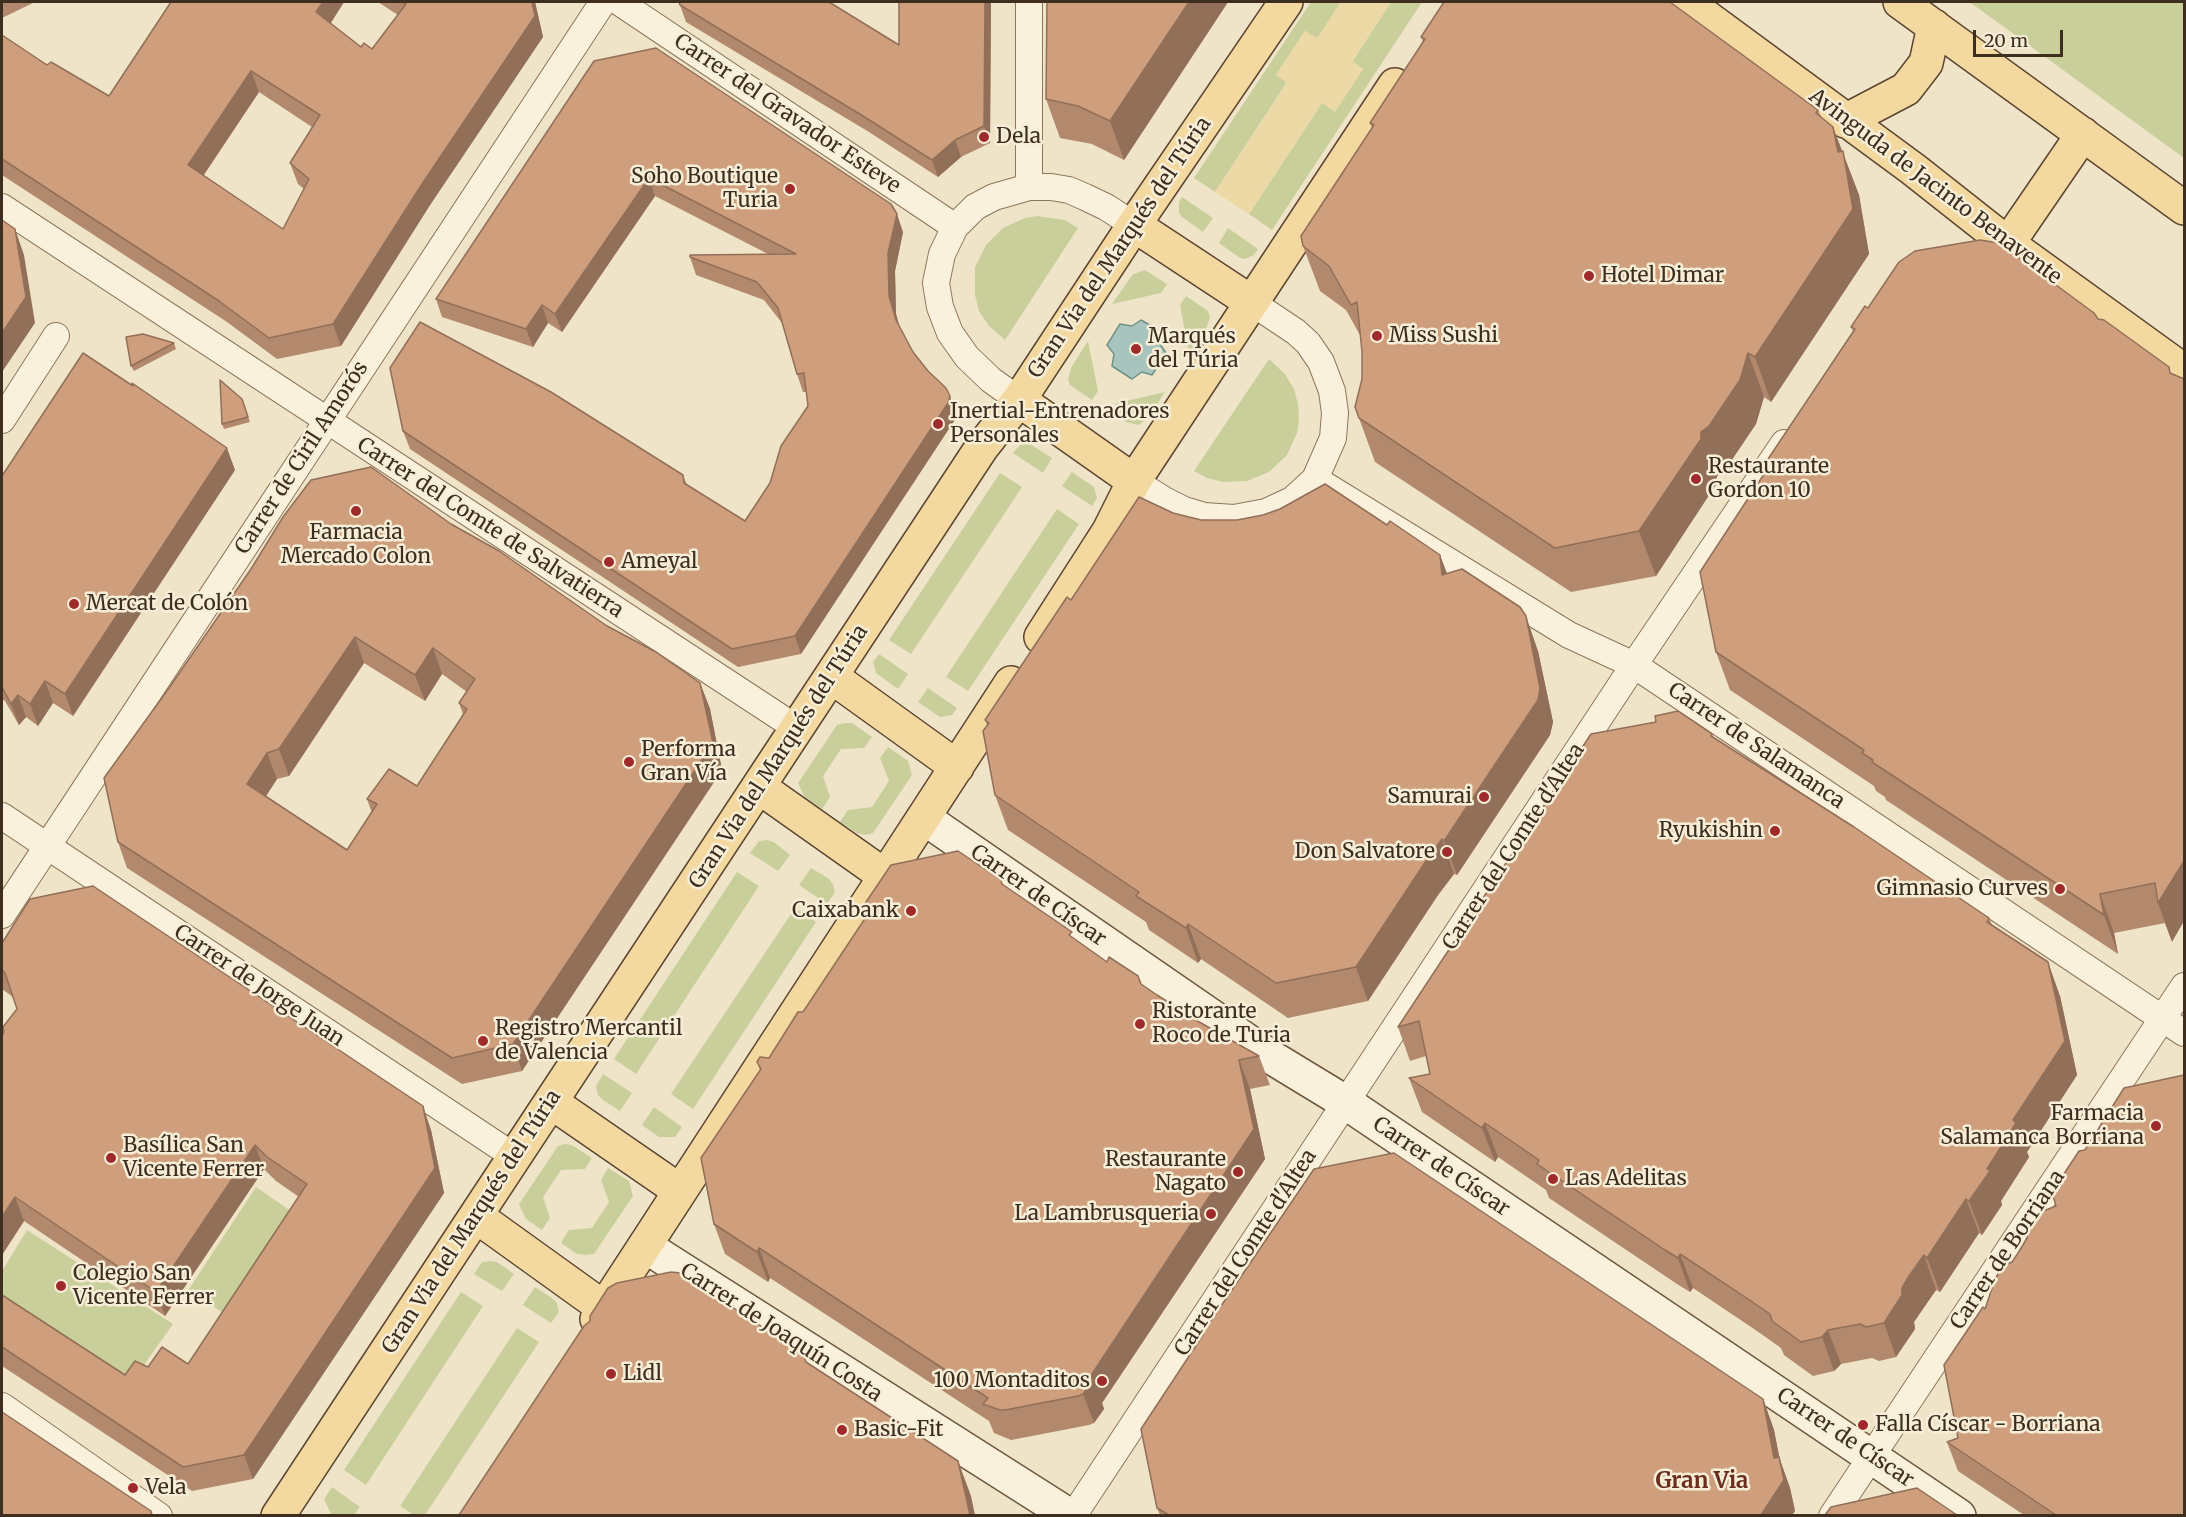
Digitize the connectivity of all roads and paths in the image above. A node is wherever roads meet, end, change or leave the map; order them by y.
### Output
1 (603, 2) edge
2 (619, 2) edge
3 (1029, 2) edge
4 (1286, 2) edge
5 (1686, 2) edge
6 (1900, 2) edge
7 (1934, 26) junction
8 (1410, 62) edge
9 (1845, 121) junction
10 (2083, 134) junction
11 (1029, 187) junction
12 (2, 207) edge
13 (2184, 208) edge
14 (1134, 225) junction
15 (955, 227) junction
16 (1997, 243) junction
17 (1251, 302) junction
18 (56, 336) dead end
19 (2184, 371) edge
20 (1019, 400) junction
21 (2, 420) edge
22 (327, 421) junction
23 (1795, 428) edge
24 (1315, 479) junction
25 (1134, 480) junction
26 (1634, 665) junction
27 (831, 677) junction
28 (798, 729) junction
29 (957, 767) junction
30 (759, 787) junction
31 (2, 816) edge
32 (924, 818) junction
33 (47, 846) junction
34 (885, 876) junction
35 (2, 915) edge
36 (2184, 986) edge
37 (2163, 1019) junction
38 (2184, 1033) edge
39 (551, 1102) junction
40 (1345, 1102) junction
41 (515, 1157) junction
42 (680, 1191) junction
43 (476, 1216) junction
44 (645, 1246) junction
45 (604, 1308) junction
46 (581, 1343) edge
47 (2, 1406) edge
48 (1870, 1456) junction
49 (282, 1514) edge
50 (159, 1515) edge
51 (1072, 1515) edge
52 (1832, 1515) edge
53 (1959, 1515) edge

1 - 22 street, Carrer de Ciril Amorós
2 - 15 street, Carrer del Gravador Esteve
3 - 11 street
4 - 14 main road, Gran Via del Marqués del Túria
5 - 9 main road, Avinguda de Jacinto Benavente
6 - 7 main road
7 - 9 main road
7 - 10 main road
8 - 17 main road
9 - 16 main road, Avinguda de Jacinto Benavente
10 - 13 main road
10 - 16 main road
11 - 14 street
11 - 15 street
12 - 22 street, Carrer del Comte de Salvatierra
14 - 17 main road
14 - 20 main road, Gran Via del Marqués del Túria
15 - 20 street
16 - 19 main road, Avinguda de Jacinto Benavente
17 - 24 street
17 - 25 main road
18 - 21 street
20 - 25 main road
20 - 27 main road, Gran Via del Marqués del Túria
22 - 28 street, Carrer del Comte de Salvatierra
22 - 33 street, Carrer de Ciril Amorós
23 - 26 street, Carrer del Comte d'Altea
24 - 25 street
24 - 26 street, Carrer de Salamanca
25 - 29 main road
26 - 37 street, Carrer de Salamanca
26 - 40 street, Carrer del Comte d'Altea
27 - 28 main road, Gran Via del Marqués del Túria
27 - 29 main road
28 - 30 main road, Gran Via del Marqués del Túria
29 - 32 main road
30 - 34 main road
30 - 39 main road, Gran Via del Marqués del Túria
31 - 33 street, Carrer de Jorge Juan
32 - 34 main road
32 - 40 street, Carrer de Císcar
33 - 35 street, Carrer de Ciril Amorós
33 - 41 street, Carrer de Jorge Juan
34 - 42 main road
36 - 37 street, Carrer de Borriana
37 - 38 street, Carrer de Salamanca
37 - 48 street, Carrer de Borriana
39 - 41 main road, Gran Via del Marqués del Túria
39 - 42 main road
40 - 48 street, Carrer de Císcar
40 - 51 street, Carrer del Comte d'Altea
41 - 43 main road, Gran Via del Marqués del Túria
42 - 44 main road
43 - 45 main road
43 - 49 main road, Gran Via del Marqués del Túria
44 - 45 main road
44 - 51 street, Carrer de Joaquín Costa
45 - 46 main road
47 - 50 street
48 - 52 street, Carrer de Borriana
48 - 53 street, Carrer de Císcar

